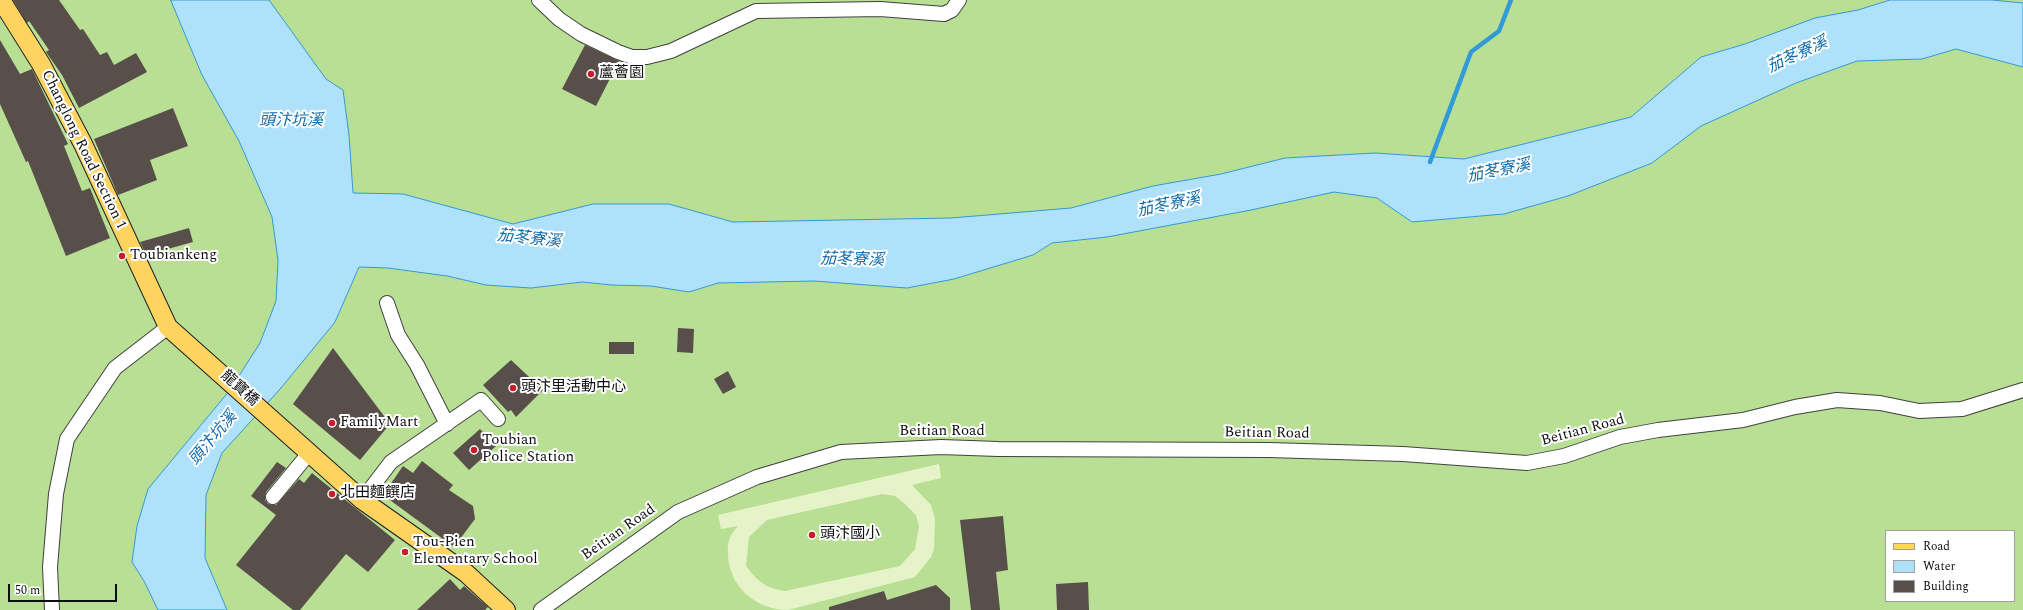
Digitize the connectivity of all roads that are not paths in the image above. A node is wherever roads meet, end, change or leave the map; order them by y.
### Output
1 (1, 0) edge
2 (539, 0) edge
3 (959, 0) edge
4 (386, 303) dead end
5 (168, 326) junction
6 (2023, 390) edge
7 (498, 419) dead end
8 (447, 424) junction
9 (310, 452) junction
10 (272, 497) dead end
11 (362, 500) junction
12 (52, 610) edge
13 (506, 610) edge
14 (541, 610) edge

1 - 5 main road, Changlong Road Section 1
2 - 3 street
4 - 8 street
5 - 9 main road, 龍寶橋
5 - 12 street
6 - 14 street, Beitian Road
7 - 8 street
8 - 11 street
9 - 10 street
9 - 11 main road, 龍寶橋
11 - 13 main road, 龍寶橋

